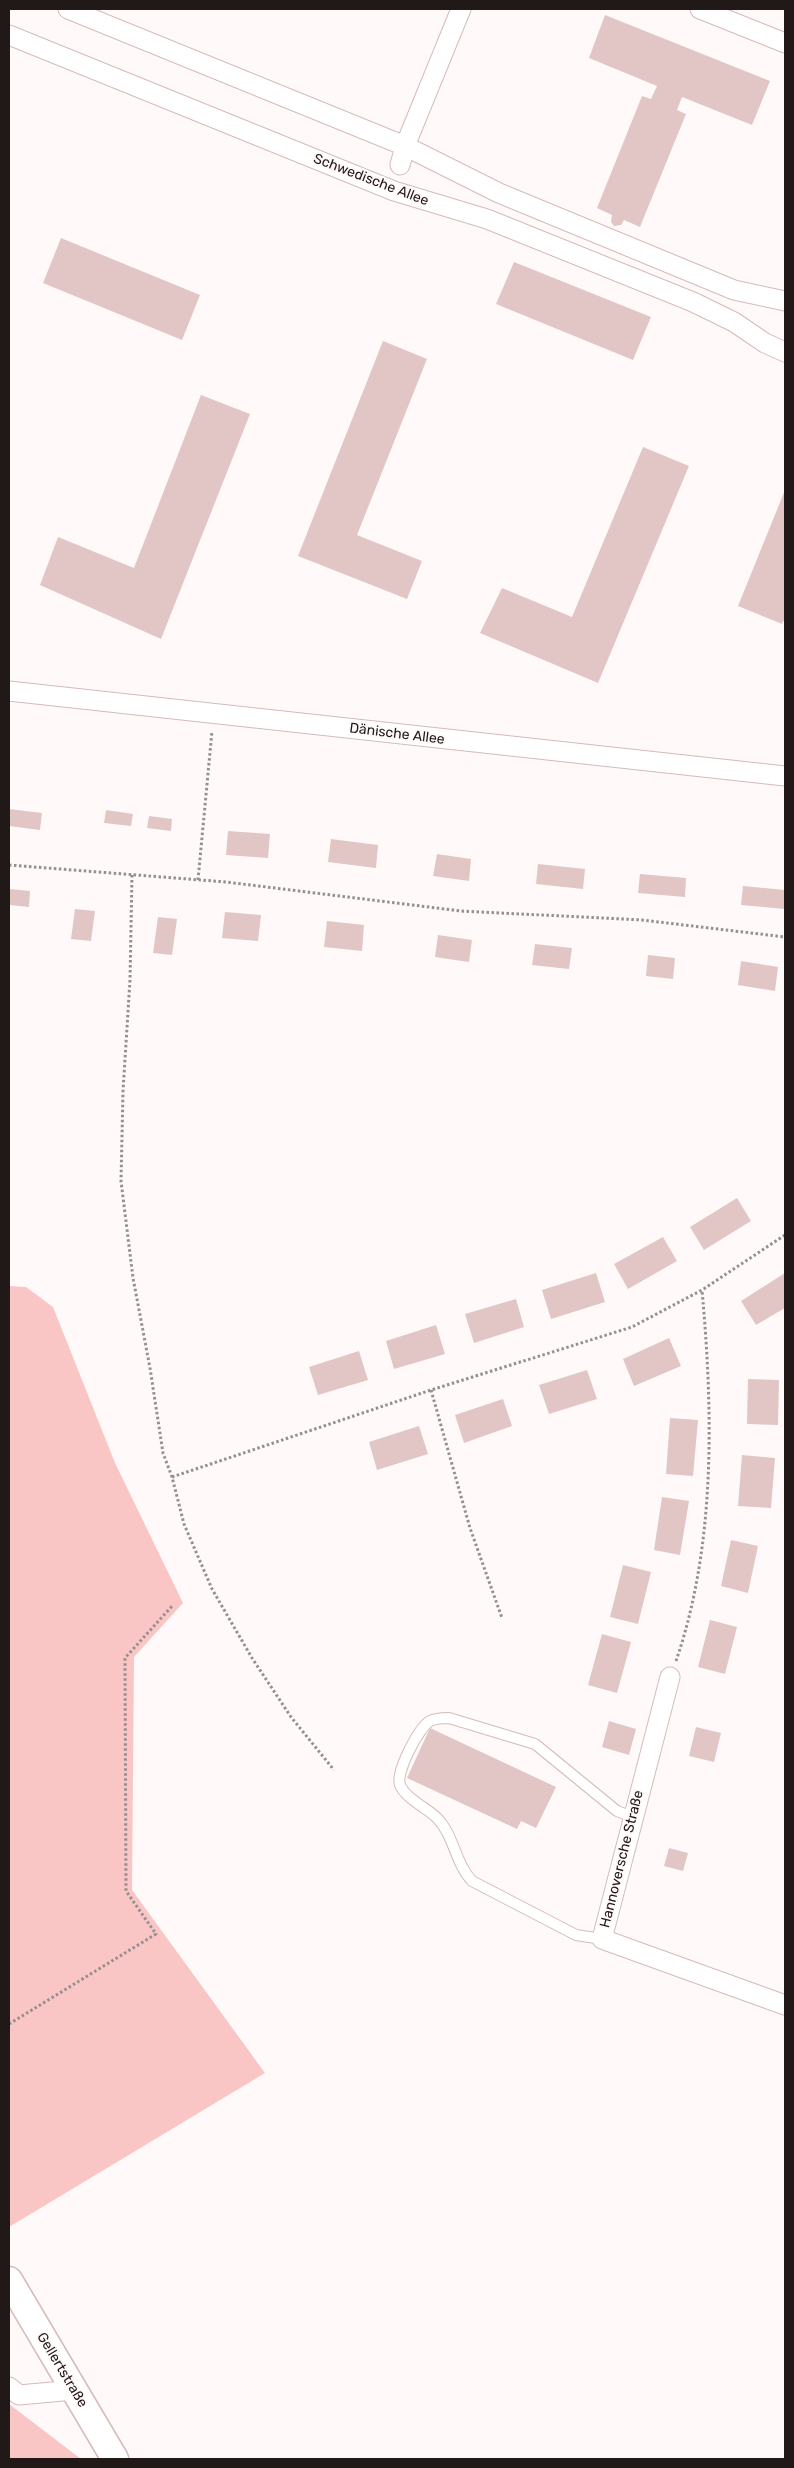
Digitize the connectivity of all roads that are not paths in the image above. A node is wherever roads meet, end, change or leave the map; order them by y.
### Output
1 (68, 9) edge
2 (461, 9) edge
3 (700, 9) edge
4 (9, 35) edge
5 (785, 43) edge
6 (405, 146) junction
7 (400, 165) dead end
8 (785, 301) edge
9 (785, 352) edge
10 (9, 691) edge
11 (785, 776) edge
12 (670, 1677) road end
13 (633, 1818) junction
14 (602, 1939) junction
15 (785, 2005) edge
16 (9, 2280) edge
17 (9, 2387) edge
18 (74, 2390) junction
19 (115, 2459) edge

1 - 6 street
2 - 6 street, Schwedische Allee
3 - 5 street
4 - 9 street, Schwedische Allee
6 - 7 street, Schwedische Allee
6 - 8 street
10 - 11 street, Dänische Allee
12 - 13 street, Hannoversche Straße
13 - 14 street, Hannoversche Straße
13 - 14 lane
14 - 15 street, Hannoversche Straße
16 - 18 street, Gellertstraße
17 - 18 street
18 - 19 street, Gellertstraße

